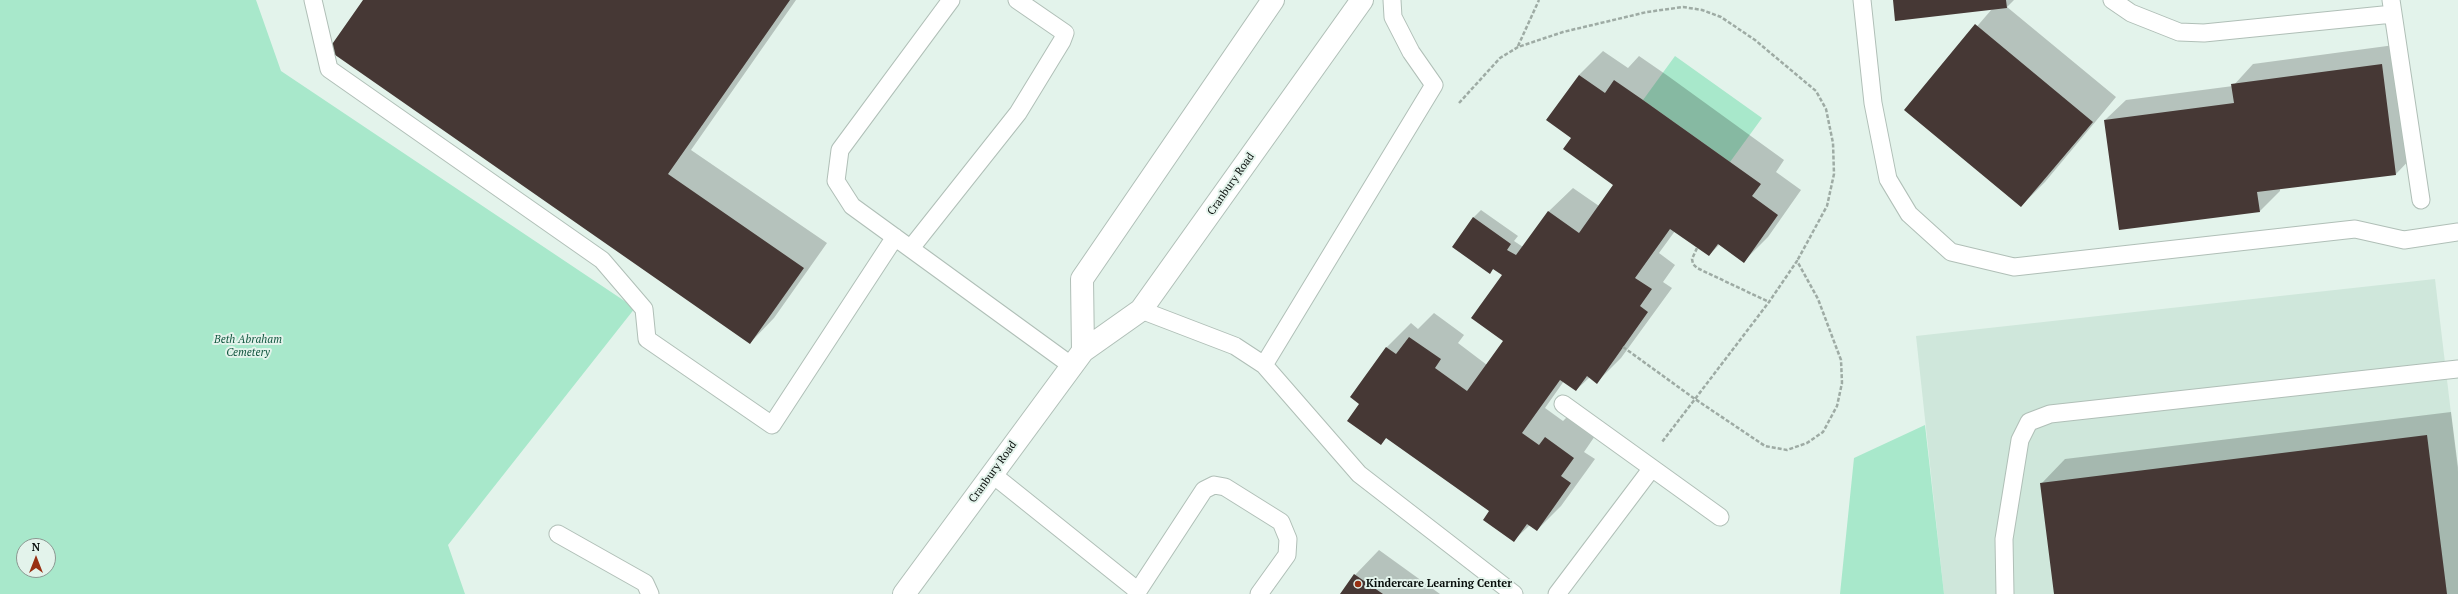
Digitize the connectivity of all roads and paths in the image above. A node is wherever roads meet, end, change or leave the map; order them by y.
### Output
1 (313, 0) edge
2 (951, 0) edge
3 (1017, 0) edge
4 (1273, 0) edge
5 (1362, 0) edge
6 (1392, 0) edge
7 (1539, 0) edge
8 (1862, 0) edge
9 (2112, 0) edge
10 (2392, 7) edge
11 (1518, 46) junction
12 (1459, 103) dead end
13 (2421, 200) dead end
14 (2458, 232) edge
15 (895, 237) junction
16 (911, 248) junction
17 (1697, 248) dead end
18 (1797, 261) junction
19 (1769, 302) junction
20 (1141, 310) junction
21 (1623, 347) dead end
22 (1077, 358) junction
23 (1264, 365) junction
24 (2458, 369) edge
25 (1695, 399) junction
26 (1563, 404) dead end
27 (1649, 466) junction
28 (992, 474) junction
29 (1720, 517) dead end
30 (558, 534) dead end
31 (1137, 593) edge
32 (650, 594) edge
33 (904, 594) edge
34 (1259, 594) edge
35 (1514, 594) edge
36 (1557, 594) edge
37 (2005, 594) edge

1 - 15 lane
2 - 15 lane
3 - 16 lane
4 - 22 main road
5 - 20 main road, Cranbury Road
6 - 23 lane
7 - 11 path
8 - 14 lane
9 - 10 lane
10 - 13 lane
11 - 12 path
11 - 18 path
15 - 16 lane
16 - 22 lane
17 - 19 path
18 - 19 path
18 - 25 path
19 - 25 path
20 - 22 main road, Cranbury Road
20 - 23 lane
21 - 25 path
22 - 28 main road, Cranbury Road
23 - 35 lane
24 - 37 lane
25 - 27 path
26 - 27 lane
27 - 29 lane
27 - 36 lane
28 - 31 lane
28 - 33 main road, Cranbury Road
30 - 32 lane
31 - 34 lane

